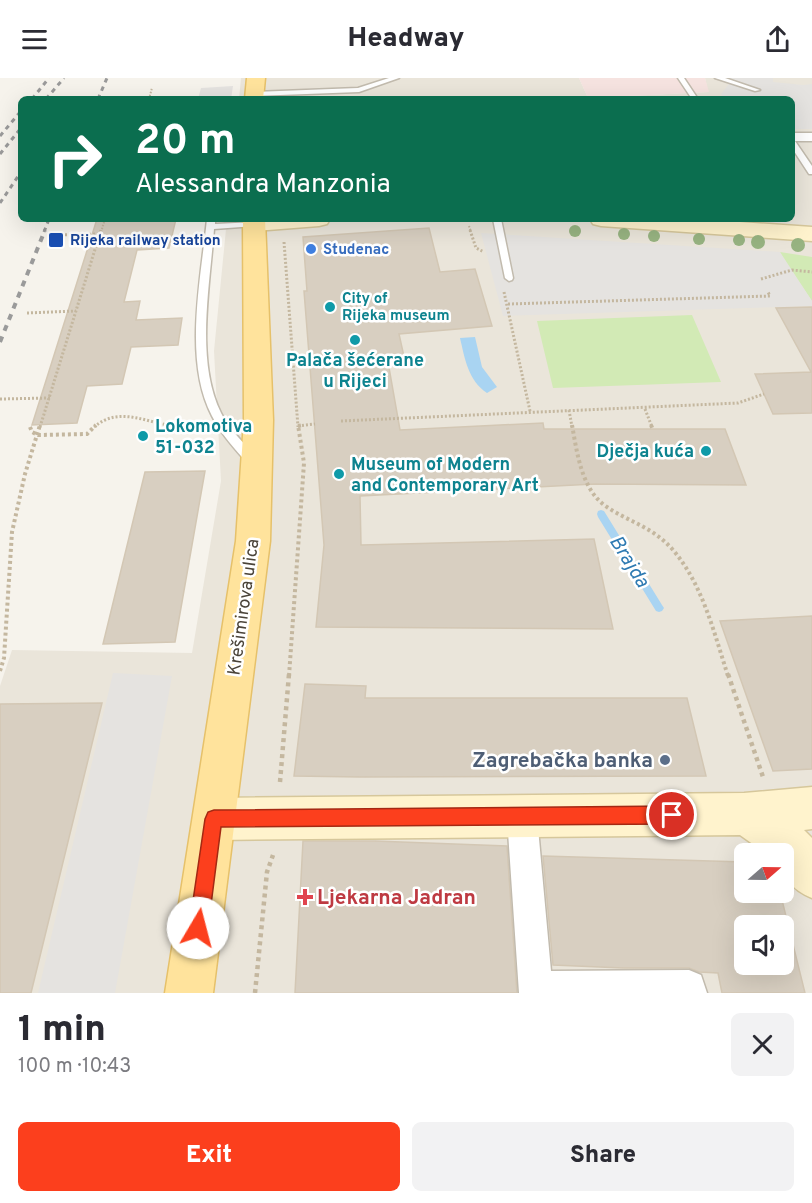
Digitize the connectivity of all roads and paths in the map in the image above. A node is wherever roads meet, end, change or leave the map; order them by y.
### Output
1 (396, 78) edge
2 (681, 78) edge
3 (718, 78) edge
4 (152, 88) dead end
5 (255, 90) edge
6 (758, 90) dead end
7 (150, 96) edge
8 (693, 96) edge
9 (795, 137) edge
10 (812, 137) edge
11 (795, 147) edge
12 (812, 172) edge
13 (104, 222) edge
14 (254, 222) edge
15 (499, 222) edge
16 (643, 222) edge
17 (210, 223) edge
18 (469, 226) dead end
19 (100, 234) junction
20 (812, 234) edge
21 (57, 235) dead end
22 (289, 237) dead end
23 (485, 253) dead end
24 (812, 272) edge
25 (509, 278) dead end
26 (761, 279) dead end
27 (502, 285) dead end
28 (768, 292) dead end
29 (508, 304) junction
30 (76, 311) junction
31 (27, 313) dead end
32 (764, 394) dead end
33 (50, 398) junction
34 (0, 399) edge
35 (645, 409) junction
36 (569, 410) junction
37 (530, 411) junction
38 (341, 421) dead end
39 (195, 423) dead end
40 (315, 424) dead end
41 (298, 426) junction
42 (30, 428) dead end
43 (652, 430) dead end
44 (38, 435) junction
45 (259, 470) junction
46 (0, 671) edge
47 (280, 782) dead end
48 (755, 800) junction
49 (812, 808) edge
50 (522, 817) junction
51 (214, 819) junction
52 (279, 850) dead end
53 (812, 876) edge
54 (536, 991) edge
55 (189, 993) edge
56 (255, 993) edge
57 (690, 993) edge

1 - 5 lane
2 - 8 lane
3 - 6 lane
4 - 7 path
9 - 10 street
11 - 12 lane
13 - 19 path
14 - 17 lane
14 - 45 main road, Krešimirova ulica
15 - 25 lane
16 - 20 main road
17 - 45 lane
18 - 23 path
19 - 21 path
19 - 30 path
22 - 41 path
24 - 26 path
27 - 29 path
28 - 29 path
29 - 37 path
30 - 31 path
30 - 33 path
32 - 35 path
33 - 34 path
33 - 44 path
35 - 36 path
35 - 43 path
36 - 37 path
36 - 48 path
37 - 38 path
39 - 44 path
40 - 41 path
41 - 47 path
42 - 44 path
44 - 46 path
45 - 51 main road, Krešimirova ulica
48 - 49 main road
48 - 50 main road
48 - 53 main road
50 - 51 main road
50 - 54 street
51 - 55 main road, Krešimirova ulica
52 - 56 path
54 - 57 street

